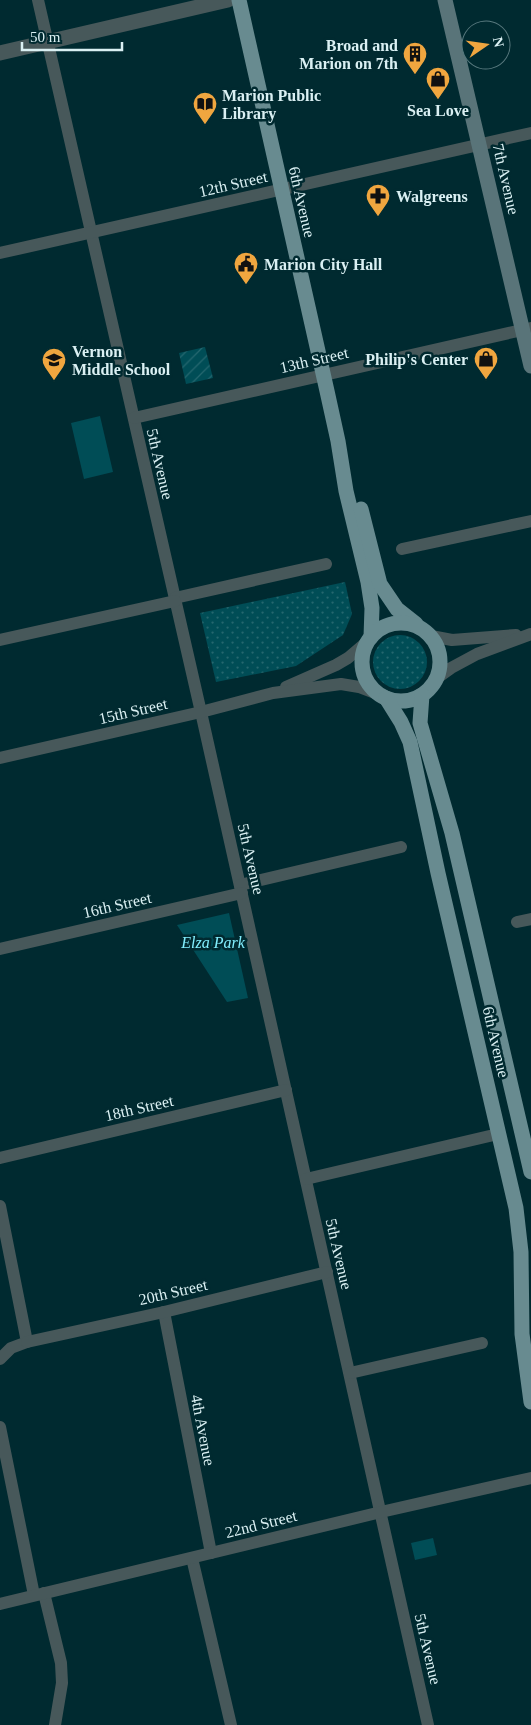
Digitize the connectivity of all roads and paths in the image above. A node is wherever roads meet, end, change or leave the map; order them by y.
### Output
1 (38, 0) edge
2 (228, 0) edge
3 (239, 0) edge
4 (445, 0) edge
5 (48, 42) junction
6 (0, 53) edge
7 (531, 133) edge
8 (480, 144) junction
9 (281, 190) junction
10 (90, 233) junction
11 (0, 254) edge
12 (527, 329) edge
13 (531, 366) edge
14 (324, 374) junction
15 (134, 418) junction
16 (338, 441) junction
17 (531, 521) edge
18 (402, 550) dead end
19 (326, 564) dead end
20 (175, 600) junction
21 (427, 633) junction
22 (531, 634) edge
23 (370, 639) junction
24 (0, 640) edge
25 (437, 678) junction
26 (273, 693) junction
27 (422, 695) junction
28 (383, 696) junction
29 (201, 712) junction
30 (0, 758) edge
31 (401, 847) dead end
32 (241, 889) junction
33 (531, 919) edge
34 (516, 922) dead end
35 (0, 949) edge
36 (286, 1090) junction
37 (526, 1127) edge
38 (498, 1134) junction
39 (0, 1158) edge
40 (531, 1172) edge
41 (306, 1179) junction
42 (0, 1206) edge
43 (326, 1272) junction
44 (164, 1312) junction
45 (27, 1342) junction
46 (482, 1343) dead end
47 (0, 1359) edge
48 (350, 1373) junction
49 (531, 1402) edge
50 (0, 1428) edge
51 (531, 1478) edge
52 (381, 1512) junction
53 (211, 1554) junction
54 (192, 1558) junction
55 (39, 1594) junction
56 (0, 1604) edge
57 (55, 1725) edge
58 (232, 1725) edge
59 (428, 1725) edge

1 - 5 street, 5th Avenue
2 - 5 street
3 - 9 main road, 6th Avenue
4 - 8 main road, 7th Avenue
5 - 6 street
5 - 10 street, 5th Avenue
7 - 8 street, 12th Street
8 - 9 street, 12th Street
8 - 12 main road, 7th Avenue
9 - 10 street, 12th Street
9 - 14 main road, 6th Avenue
10 - 11 street, 12th Street
10 - 15 street, 5th Avenue
12 - 13 main road, 7th Avenue
12 - 14 street, 13th Street
14 - 15 street, 13th Street
14 - 16 main road, 6th Avenue
15 - 20 street, 5th Avenue
16 - 21 main road, 6th Avenue
16 - 23 main road, 6th Avenue
17 - 18 street
19 - 20 street
20 - 24 street
20 - 29 street, 5th Avenue
21 - 22 street
21 - 23 main road
21 - 25 main road
22 - 25 street
23 - 26 street, 15th Street
23 - 28 main road
25 - 27 main road
26 - 28 street, 15th Street
26 - 29 street, 15th Street
27 - 28 main road
27 - 37 main road, 6th Avenue
28 - 38 main road, 6th Avenue
29 - 30 street, 15th Street
29 - 32 street, 5th Avenue
31 - 32 street, 16th Street
32 - 35 street, 16th Street
32 - 36 street, 5th Avenue
33 - 34 street
36 - 39 street, 18th Street
36 - 41 street, 5th Avenue
37 - 40 main road, 6th Avenue
38 - 41 street
38 - 49 main road, 6th Avenue
41 - 43 street, 5th Avenue
42 - 45 street
43 - 44 street, 20th Street
43 - 48 street, 5th Avenue
44 - 45 street, 20th Street
44 - 53 street, 4th Avenue
45 - 47 street, 20th Street
46 - 48 street
48 - 52 street, 5th Avenue
50 - 55 street
51 - 52 street, 22nd Street
52 - 53 street, 22nd Street
52 - 59 street, 5th Avenue
53 - 54 street, 22nd Street
54 - 55 street, 22nd Street
54 - 58 street
55 - 56 street, 22nd Street
55 - 57 street

